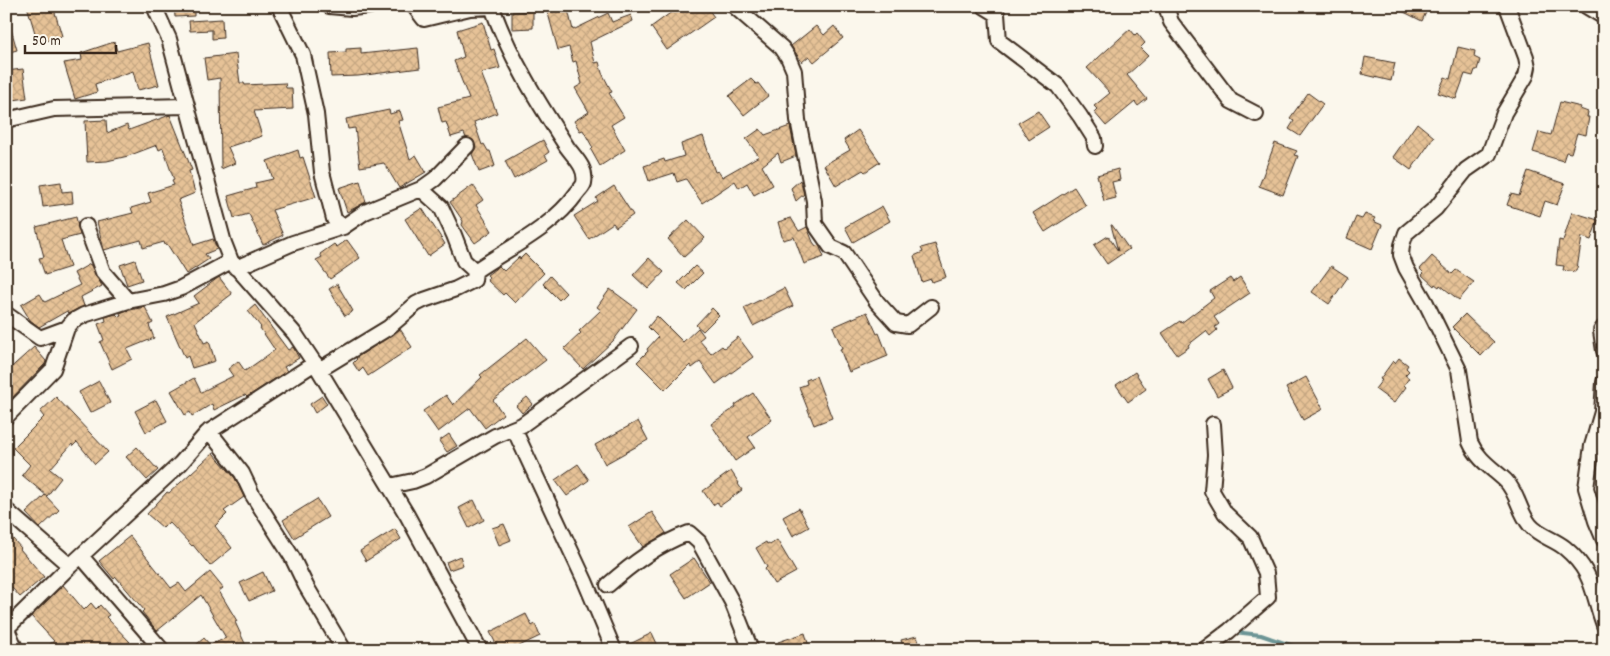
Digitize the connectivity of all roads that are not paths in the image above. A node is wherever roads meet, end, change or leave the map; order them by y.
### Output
1 (154, 6) edge
2 (279, 6) edge
3 (329, 6) edge
4 (370, 6) edge
5 (414, 6) edge
6 (493, 6) edge
7 (734, 6) edge
8 (984, 6) edge
9 (1166, 6) edge
10 (1508, 6) edge
11 (1586, 6) edge
12 (1604, 17) edge
13 (186, 106) junction
14 (1256, 114) dead end
15 (6, 120) edge
16 (467, 146) dead end
17 (1095, 146) dead end
18 (421, 189) junction
19 (86, 226) dead end
20 (343, 226) junction
21 (234, 264) junction
22 (475, 271) junction
23 (128, 301) junction
24 (931, 307) dead end
25 (6, 314) edge
26 (1604, 327) edge
27 (67, 328) junction
28 (630, 346) dead end
29 (1604, 352) edge
30 (317, 366) junction
31 (1604, 382) edge
32 (6, 417) edge
33 (1213, 424) dead end
34 (514, 429) junction
35 (209, 431) junction
36 (390, 486) junction
37 (6, 510) edge
38 (1604, 540) edge
39 (82, 556) junction
40 (70, 566) junction
41 (608, 586) dead end
42 (1604, 625) edge
43 (7, 629) edge
44 (16, 650) edge
45 (162, 650) edge
46 (344, 650) edge
47 (480, 650) edge
48 (614, 650) edge
49 (752, 650) edge
50 (1204, 650) edge

1 - 13 street
2 - 20 street
3 - 4 street
5 - 6 street
6 - 22 street
7 - 24 street
8 - 17 street
9 - 14 street
10 - 42 street
11 - 12 street
13 - 15 street
13 - 21 street
16 - 18 street
18 - 20 street
18 - 22 street
19 - 23 street
20 - 21 street
21 - 23 street
21 - 30 street
22 - 30 street
23 - 27 street
25 - 27 street
26 - 29 street
27 - 32 street
28 - 34 street
30 - 35 street
30 - 36 street
31 - 38 street
33 - 50 street
34 - 36 street
34 - 48 street
35 - 39 street
35 - 46 street
36 - 47 street
37 - 40 street
39 - 40 street
39 - 45 street
40 - 43 street
41 - 49 street
43 - 44 street

